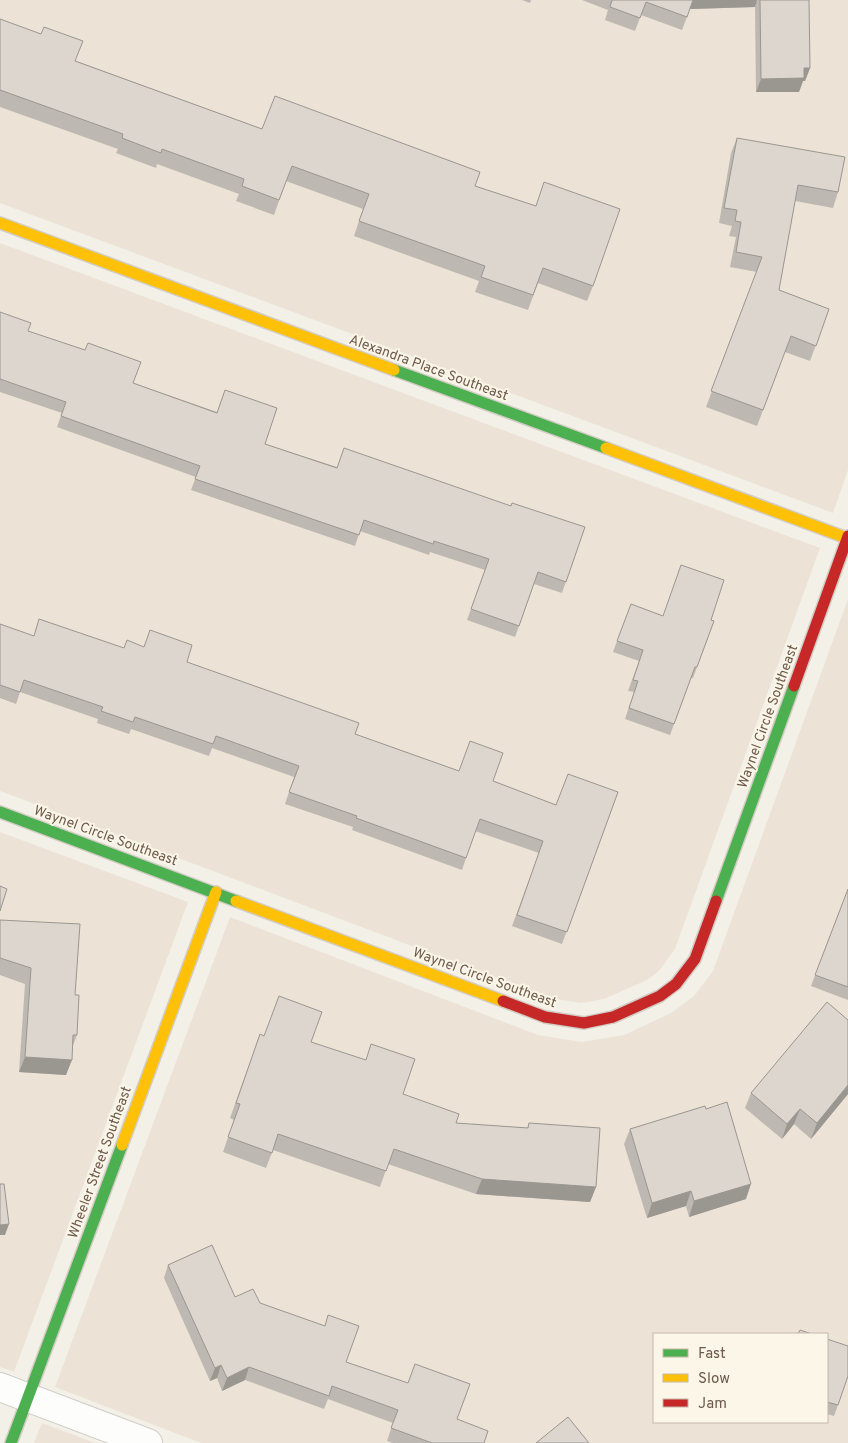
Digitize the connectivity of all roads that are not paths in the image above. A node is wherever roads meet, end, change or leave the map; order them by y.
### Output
1 (0, 223) edge
2 (848, 537) edge
3 (0, 812) edge
4 (216, 892) junction
5 (0, 1387) edge
6 (28, 1397) junction
7 (11, 1443) edge
8 (148, 1443) edge

1 - 2 street, Alexandra Place Southeast
2 - 4 street, Waynel Circle Southeast
3 - 4 street, Waynel Circle Southeast
4 - 6 street, Wheeler Street Southeast
5 - 6 street
6 - 7 street, Wheeler Street Southeast
6 - 8 street

